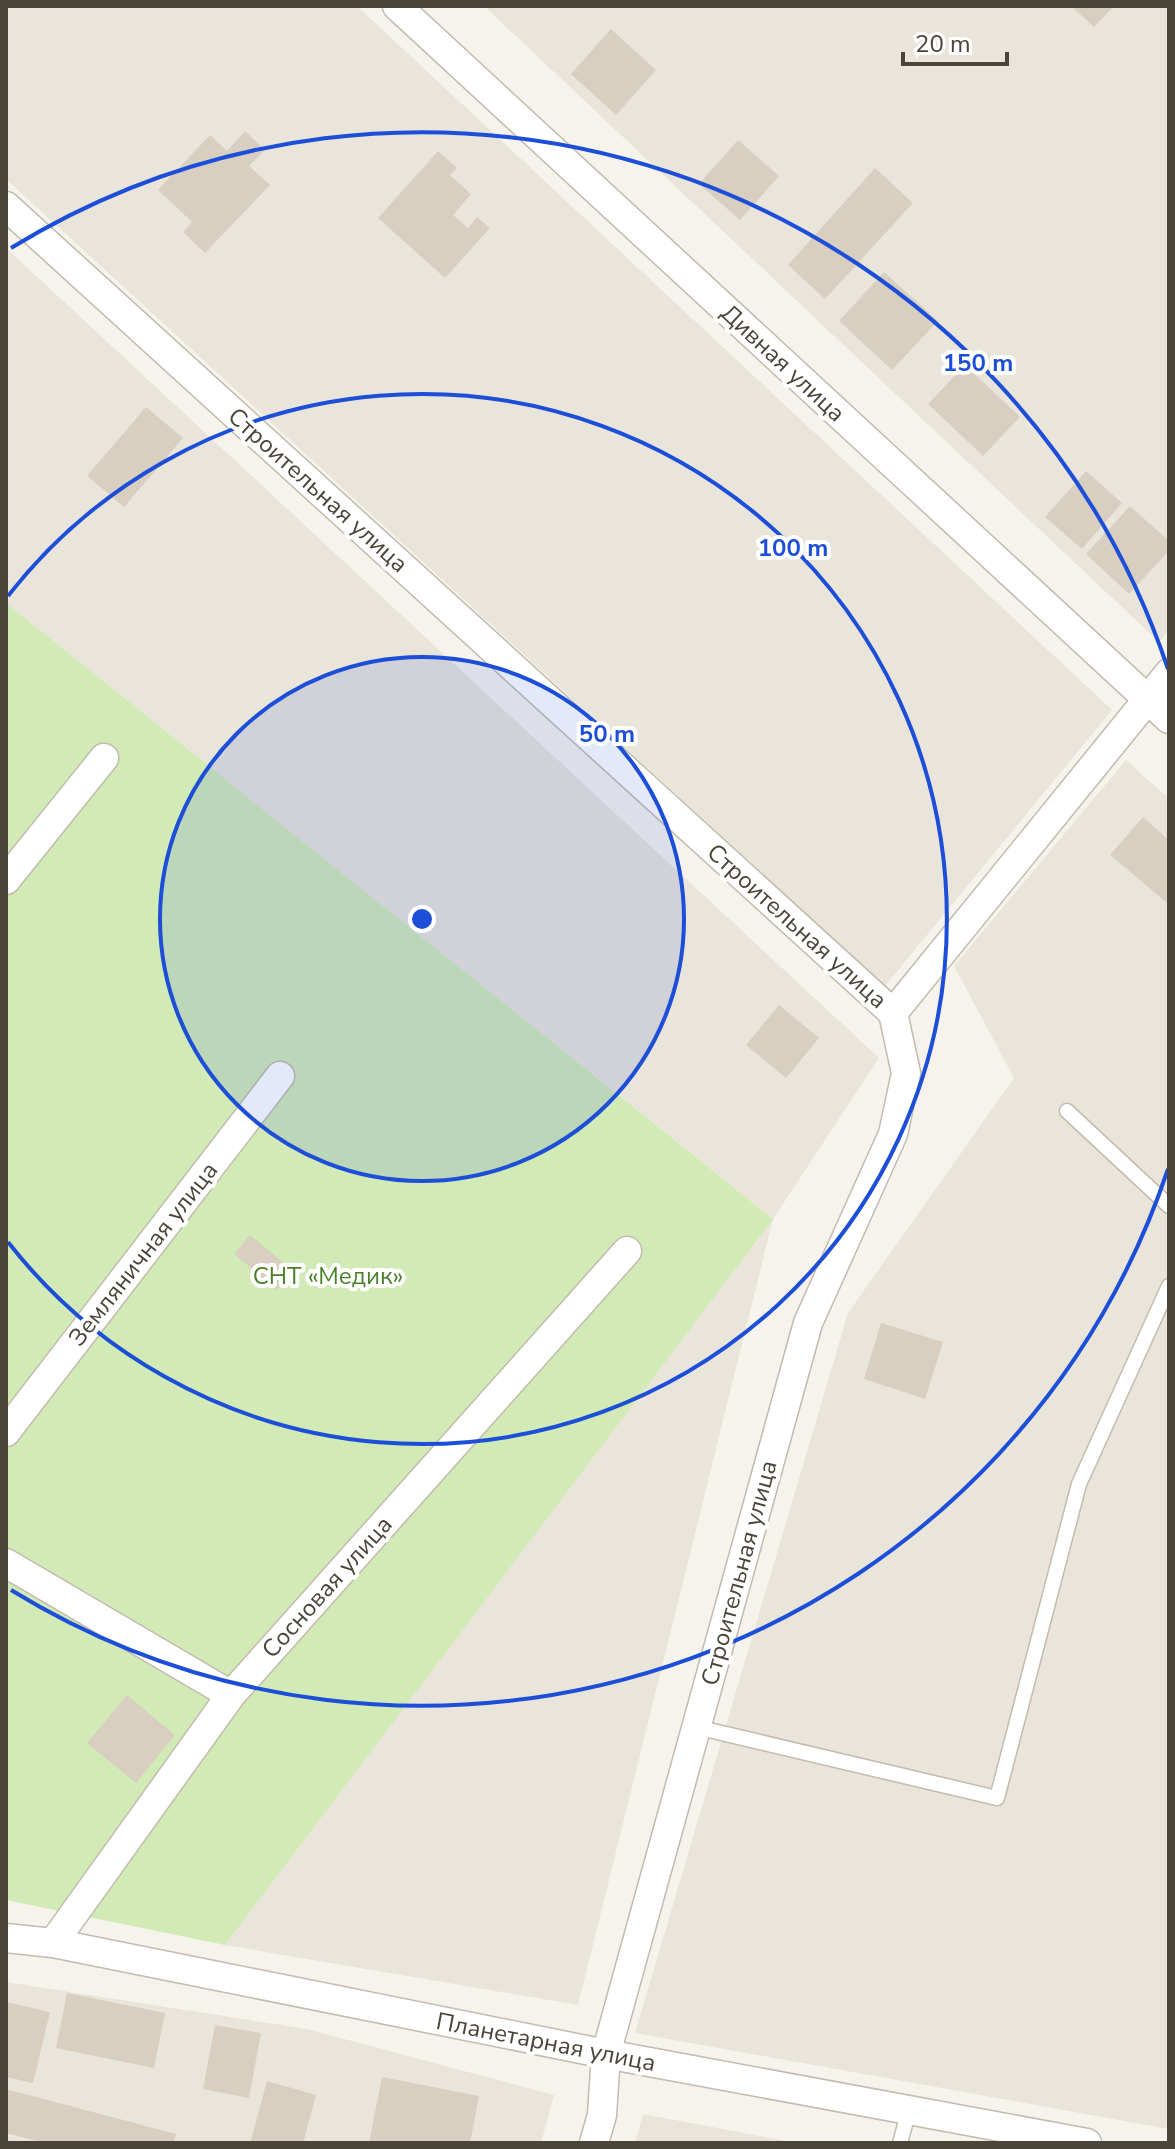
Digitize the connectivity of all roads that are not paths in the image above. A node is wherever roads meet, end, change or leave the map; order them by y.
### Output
1 (397, 6) edge
2 (6, 206) edge
3 (1169, 673) edge
4 (1148, 700) junction
5 (1169, 719) edge
6 (104, 758) dead end
7 (6, 880) edge
8 (893, 1013) junction
9 (280, 1076) dead end
10 (1067, 1111) dead end
11 (1169, 1206) edge
12 (627, 1251) dead end
13 (1169, 1286) edge
14 (6, 1432) edge
15 (6, 1563) edge
16 (231, 1695) junction
17 (696, 1727) junction
18 (6, 1938) edge
19 (53, 1943) junction
20 (606, 2054) junction
21 (909, 2110) junction
22 (594, 2143) edge
23 (900, 2143) edge
24 (1087, 2143) edge

1 - 4 street, Дивная улица
2 - 8 street, Строительная улица
3 - 4 street
4 - 5 street, Дивная улица
4 - 8 street
6 - 7 street
8 - 17 street, Строительная улица
9 - 14 street, Земляничная улица
10 - 11 lane
12 - 16 street, Сосновая улица
13 - 17 lane
15 - 16 street
16 - 19 street, Сосновая улица
17 - 20 street, Строительная улица
18 - 19 street, Планетарная улица
19 - 20 street, Планетарная улица
20 - 21 street, Планетарная улица
20 - 22 street, Строительная улица
21 - 23 lane
21 - 24 street, Планетарная улица

